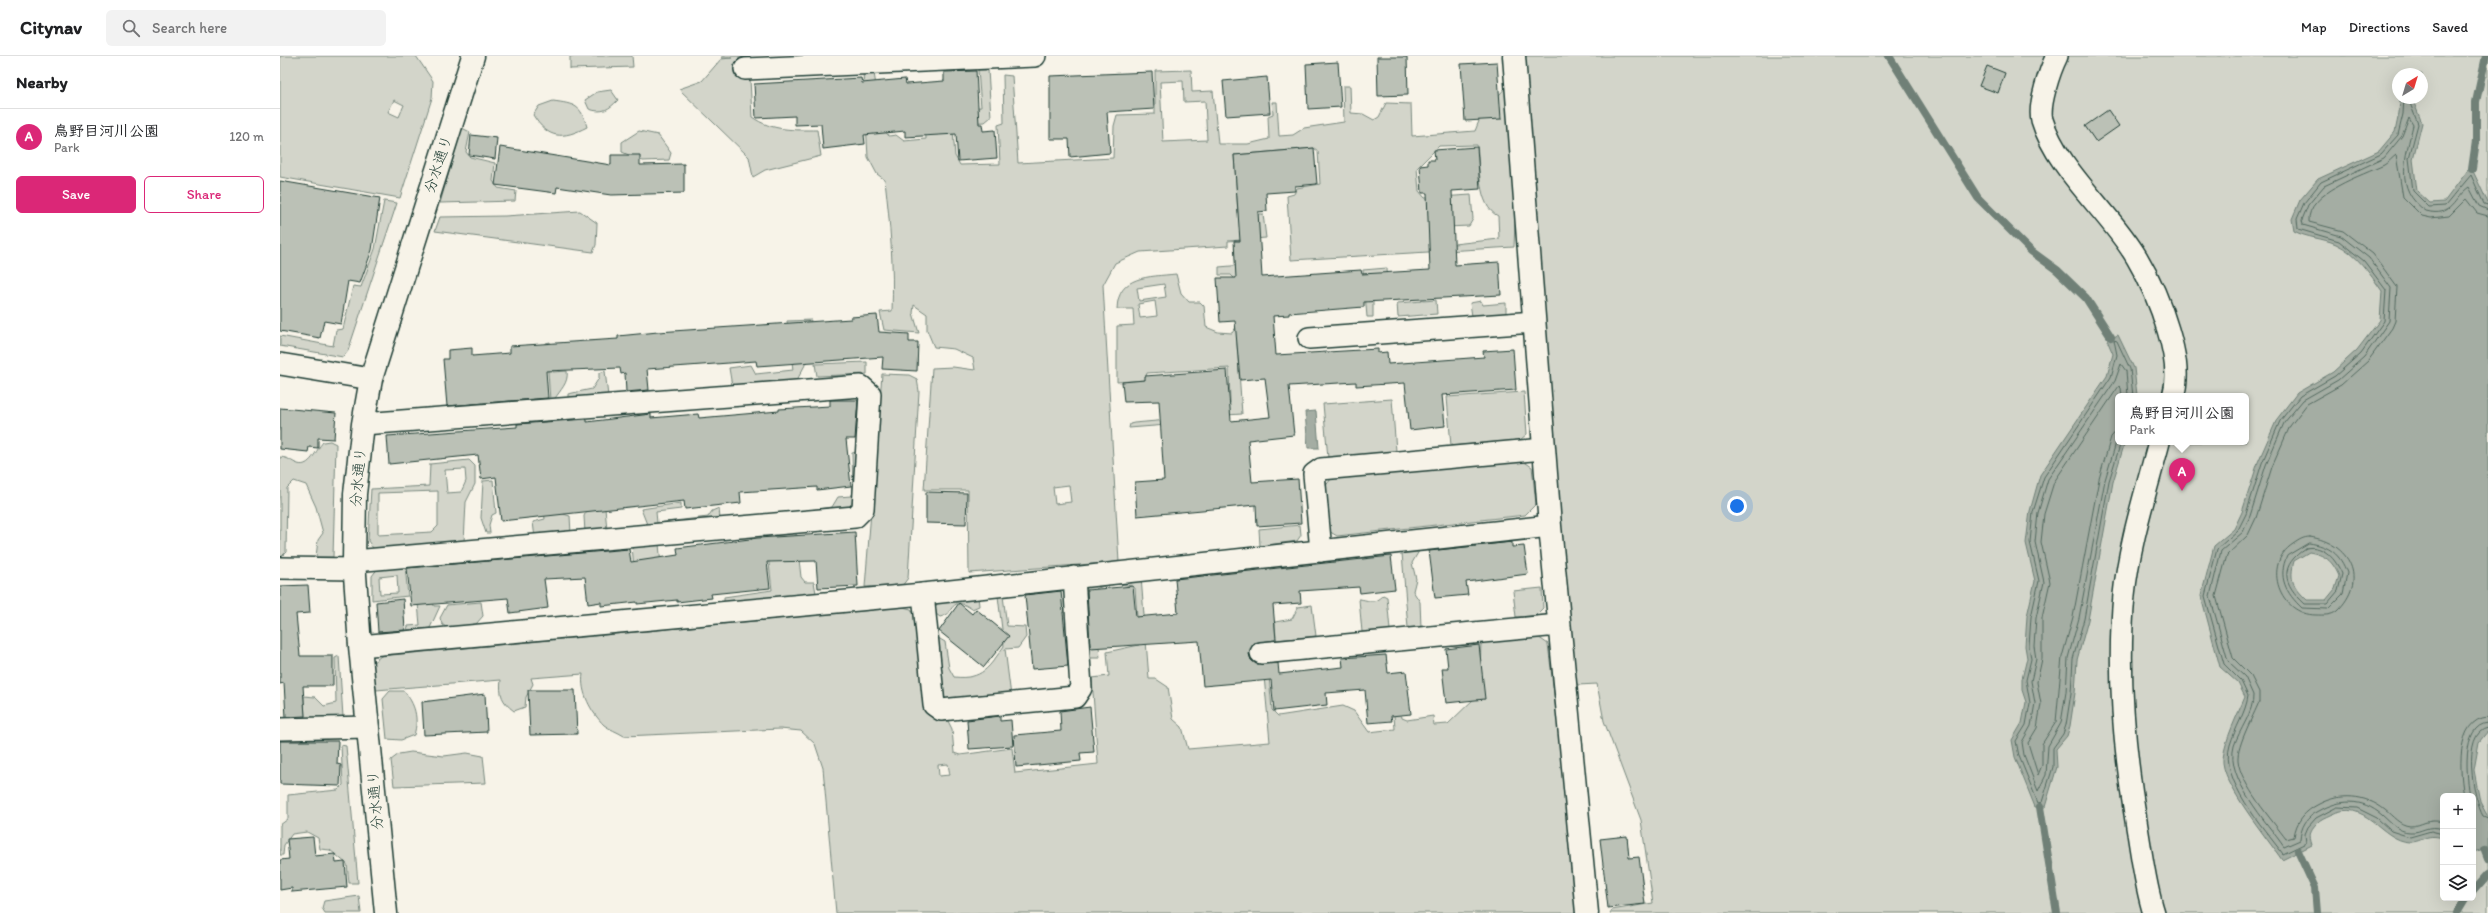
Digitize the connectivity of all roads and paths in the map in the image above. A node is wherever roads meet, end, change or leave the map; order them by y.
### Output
1 (473, 56) edge
2 (1035, 56) edge
3 (1514, 56) edge
4 (2057, 56) edge
5 (979, 57) edge
6 (745, 69) dead end
7 (1534, 322) junction
8 (1309, 338) dead end
9 (280, 364) edge
10 (371, 379) junction
11 (2173, 393) edge
12 (363, 424) junction
13 (2158, 445) edge
14 (1544, 449) junction
15 (1550, 526) junction
16 (1321, 551) junction
17 (355, 565) junction
18 (280, 568) edge
19 (1074, 578) junction
20 (923, 594) junction
21 (1558, 625) junction
22 (360, 646) junction
23 (1261, 654) dead end
24 (368, 727) junction
25 (280, 728) edge
26 (386, 913) edge
27 (1587, 913) edge
28 (2154, 913) edge

1 - 10 street, 分水通り
2 - 5 street
3 - 7 street
4 - 11 street
5 - 6 street
7 - 8 street
7 - 14 street
9 - 10 street
10 - 12 street, 分水通り
12 - 17 street, 分水通り
12 - 17 street
13 - 28 street
14 - 15 street
14 - 16 street
15 - 16 street
15 - 21 street
16 - 19 street
17 - 18 street
17 - 22 street, 分水通り
19 - 20 street
19 - 20 street
20 - 22 street
21 - 23 street
21 - 27 street
22 - 24 street, 分水通り
24 - 25 street
24 - 26 street, 分水通り

